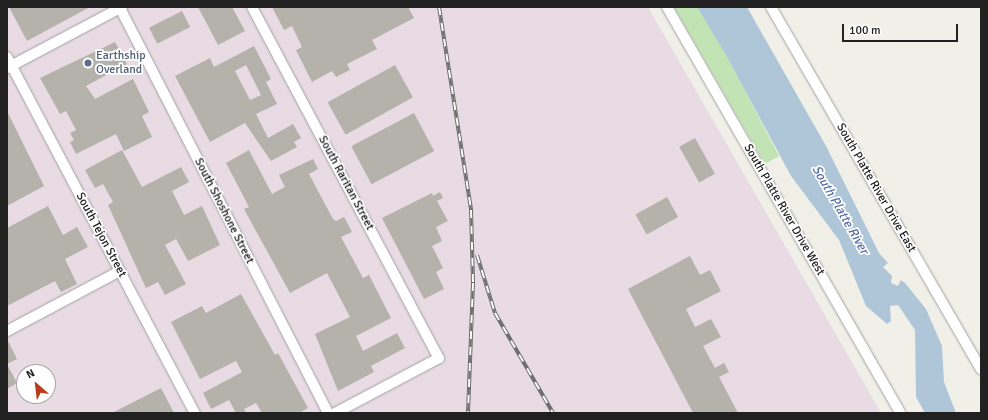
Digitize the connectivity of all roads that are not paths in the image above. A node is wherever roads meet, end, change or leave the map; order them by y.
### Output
1 (252, 7) edge
2 (667, 7) edge
3 (771, 7) edge
4 (121, 8) edge
5 (9, 64) edge
6 (120, 271) junction
7 (7, 331) edge
8 (981, 369) edge
9 (195, 413) edge
10 (328, 413) edge
11 (335, 413) edge
12 (900, 413) edge

1 - 11 street, South Raritan Street
2 - 12 street, South Platte River Drive West
3 - 8 street, South Platte River Drive East
4 - 5 street
4 - 10 street, South Shoshone Street
5 - 6 street, South Tejon Street
6 - 7 street
6 - 9 street, South Tejon Street

